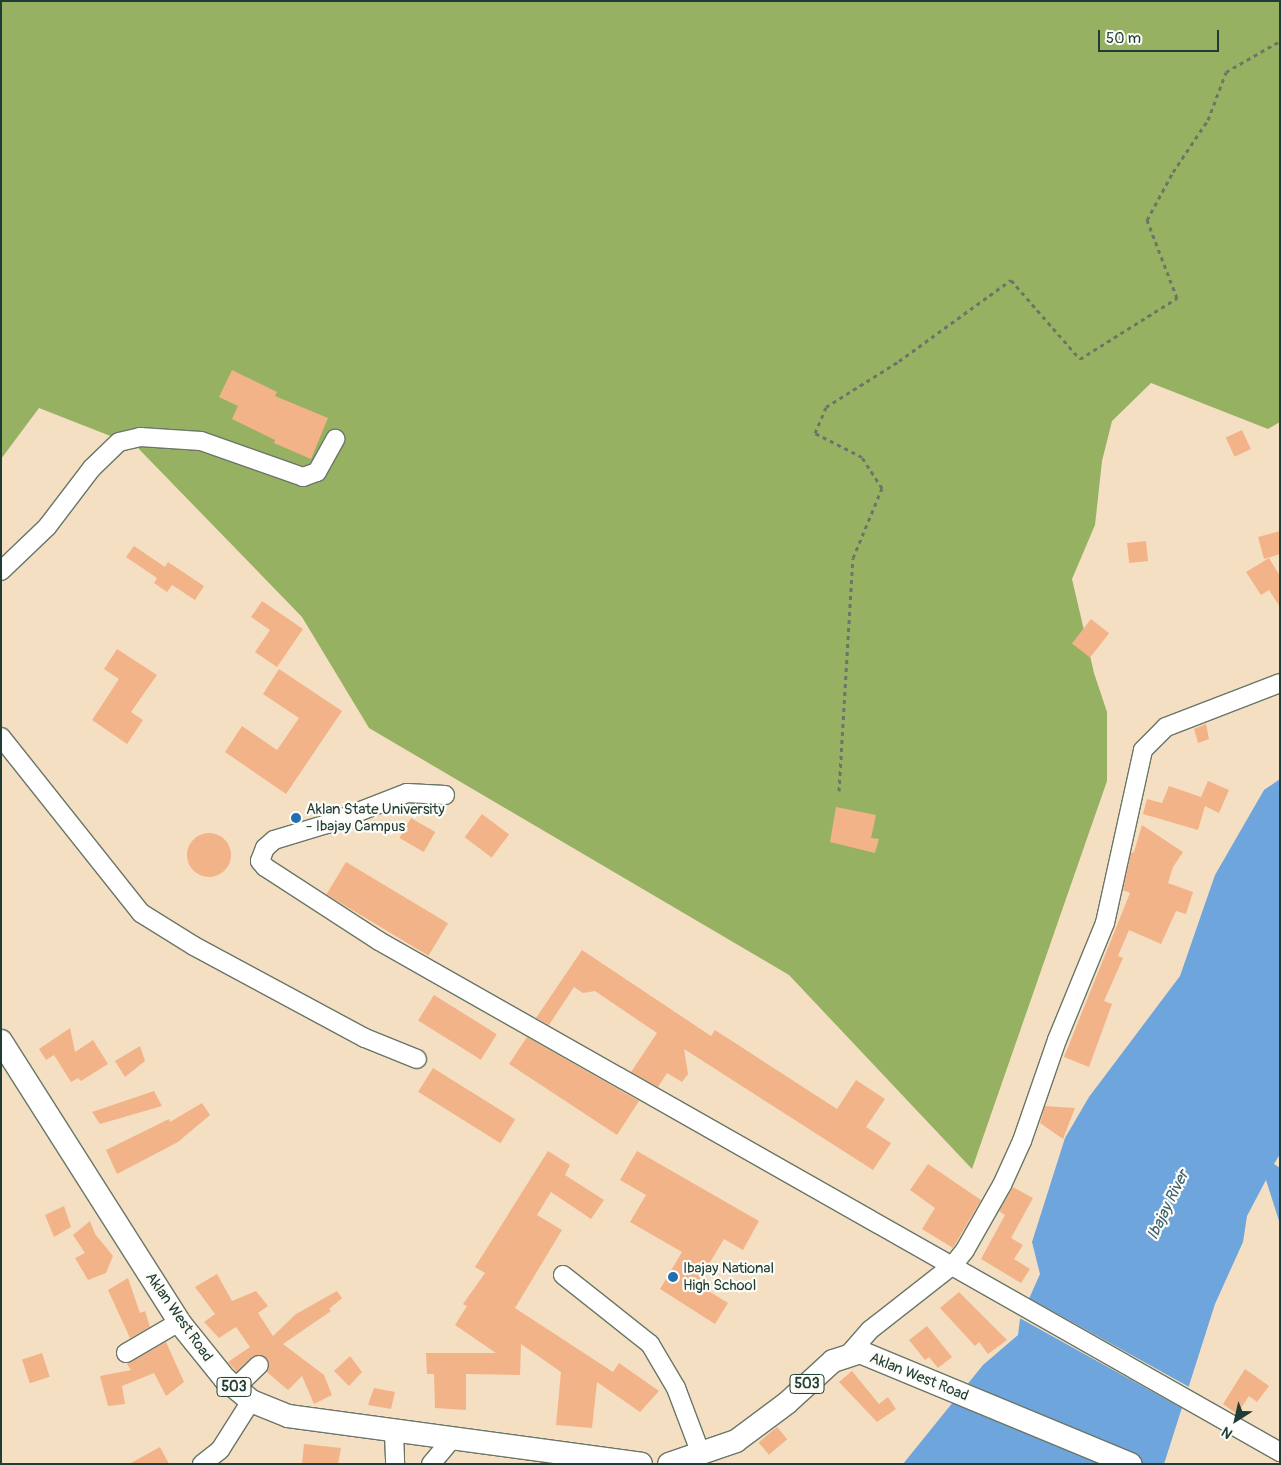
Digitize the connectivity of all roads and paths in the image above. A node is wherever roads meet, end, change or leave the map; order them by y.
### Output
1 (1280, 41) edge
2 (335, 439) dead end
3 (1, 571) edge
4 (1280, 683) edge
5 (1, 737) edge
6 (839, 791) dead end
7 (445, 795) dead end
8 (1, 1041) edge
9 (417, 1059) dead end
10 (953, 1265) junction
11 (563, 1275) dead end
12 (179, 1322) junction
13 (126, 1353) dead end
14 (850, 1354) junction
15 (259, 1365) dead end
16 (243, 1394) junction
17 (394, 1431) junction
18 (452, 1439) junction
19 (1280, 1452) edge
20 (701, 1454) junction
21 (202, 1464) edge
22 (395, 1464) edge
23 (431, 1464) edge
24 (641, 1464) edge
25 (669, 1464) edge
26 (1131, 1464) edge

1 - 6 path
2 - 3 street
4 - 10 street
5 - 9 street
7 - 10 street
8 - 12 main road, Aklan West Road / 503
10 - 14 street
10 - 19 street
11 - 20 street
12 - 13 street
12 - 16 main road, Aklan West Road / 503
14 - 20 main road, Aklan West Road / 503
14 - 26 main road, Aklan West Road
15 - 16 street
16 - 17 main road, Aklan West Road / 503
16 - 21 street
17 - 18 main road, Aklan West Road / 503
17 - 22 street
18 - 23 street
18 - 24 main road, Aklan West Road / 503
20 - 25 main road, Aklan West Road / 503

